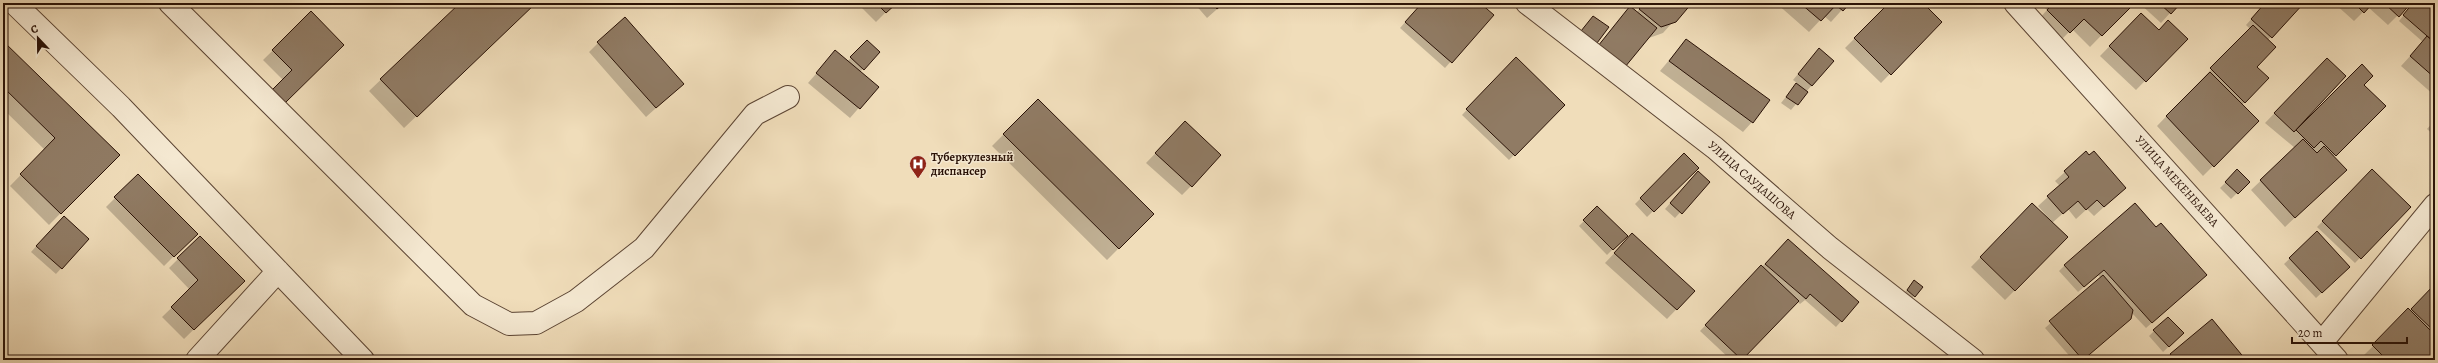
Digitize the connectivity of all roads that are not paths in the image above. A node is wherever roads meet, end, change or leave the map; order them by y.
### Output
1 (14, 3) edge
2 (170, 3) edge
3 (1527, 3) edge
4 (2015, 3) edge
5 (788, 97) dead end
6 (2435, 205) edge
7 (278, 271) junction
8 (2322, 342) junction
9 (197, 360) edge
10 (363, 360) edge
11 (1973, 360) edge
12 (2337, 360) edge

1 - 7 street
2 - 5 street
3 - 11 street, УЛИЦА САУДАШОВА
4 - 8 street, УЛИЦА МЕКЕНБАЕВА
6 - 8 street
7 - 9 street
7 - 10 street
8 - 12 street, УЛИЦА МЕКЕНБАЕВА

